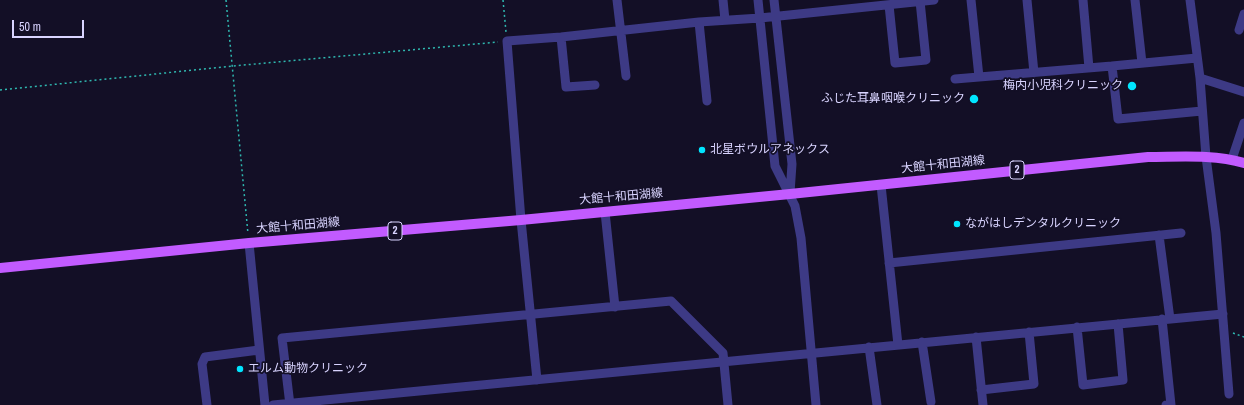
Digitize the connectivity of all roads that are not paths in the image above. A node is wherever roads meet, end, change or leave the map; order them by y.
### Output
1 (617, 0) edge
2 (723, 0) edge
3 (758, 0) edge
4 (774, 0) edge
5 (934, 0) edge
6 (972, 0) edge
7 (1027, 0) edge
8 (1082, 0) edge
9 (1135, 0) edge
10 (1190, 0) edge
11 (920, 1) junction
12 (866, 4) edge
13 (889, 5) junction
14 (1244, 14) edge
15 (776, 16) junction
16 (760, 18) junction
17 (725, 20) junction
18 (699, 22) junction
19 (621, 30) junction
20 (1239, 30) dead end
21 (561, 37) junction
22 (1197, 58) junction
23 (1142, 63) junction
24 (1112, 66) junction
25 (1089, 68) junction
26 (1034, 73) junction
27 (626, 76) dead end
28 (979, 77) junction
29 (1200, 78) junction
30 (955, 79) dead end
31 (594, 86) dead end
32 (1244, 92) edge
33 (707, 101) dead end
34 (1202, 112) junction
35 (1244, 123) edge
36 (1206, 157) junction
37 (1232, 160) junction
38 (1244, 163) edge
39 (881, 185) junction
40 (790, 194) junction
41 (605, 212) junction
42 (521, 220) junction
43 (1180, 233) dead end
44 (1159, 235) junction
45 (249, 243) junction
46 (889, 263) junction
47 (0, 268) edge
48 (614, 307) junction
49 (531, 314) junction
50 (1223, 314) junction
51 (1166, 319) junction
52 (1118, 324) junction
53 (1077, 327) junction
54 (1029, 332) junction
55 (976, 337) junction
56 (922, 342) junction
57 (898, 345) junction
58 (869, 347) junction
59 (259, 350) junction
60 (811, 354) junction
61 (724, 362) junction
62 (537, 380) junction
63 (981, 390) junction
64 (1229, 394) dead end
65 (931, 402) dead end
66 (289, 404) edge
67 (207, 405) edge
68 (265, 405) edge
69 (273, 405) edge
70 (728, 405) edge
71 (816, 405) edge
72 (877, 405) edge
73 (983, 405) edge
74 (1166, 405) edge

1 - 19 street
2 - 17 street
3 - 16 street
4 - 15 street
5 - 11 street
6 - 28 street
7 - 26 street
8 - 25 street
9 - 23 street
10 - 22 street
11 - 13 street
11 - 13 street
12 - 13 street
12 - 15 street
14 - 20 street
15 - 16 street
15 - 40 street
16 - 17 street
16 - 40 street
17 - 18 street
18 - 19 street
18 - 33 street
19 - 21 street
19 - 27 street
21 - 31 street
21 - 42 street
22 - 23 street
22 - 29 street
23 - 24 street
24 - 25 street
24 - 34 street
25 - 26 street
26 - 28 street
28 - 30 street
29 - 32 street
29 - 34 street
34 - 36 street
35 - 37 street
36 - 37 main road, 大館十和田湖線 / 2
36 - 39 main road, 大館十和田湖線 / 2
36 - 50 street
37 - 38 main road, 大館十和田湖線 / 2
39 - 40 main road, 大館十和田湖線 / 2
39 - 46 street
40 - 41 main road, 大館十和田湖線 / 2
40 - 60 street
41 - 42 main road, 大館十和田湖線 / 2
41 - 48 street
42 - 45 main road, 大館十和田湖線 / 2
42 - 49 street
43 - 44 street
44 - 46 street
44 - 51 street
45 - 47 main road, 大館十和田湖線 / 2
45 - 59 street
46 - 57 street
48 - 49 street
48 - 61 street
49 - 62 street
49 - 66 street
50 - 51 street
50 - 64 street
51 - 52 street
51 - 74 street
52 - 53 street
52 - 53 street
53 - 54 street
54 - 55 street
54 - 63 street
55 - 56 street
55 - 63 street
56 - 57 street
56 - 65 street
57 - 58 street
58 - 60 street
58 - 72 street
59 - 67 street
59 - 68 street
60 - 61 street
60 - 71 street
61 - 62 street
61 - 70 street
62 - 66 street
63 - 73 street
66 - 69 street

